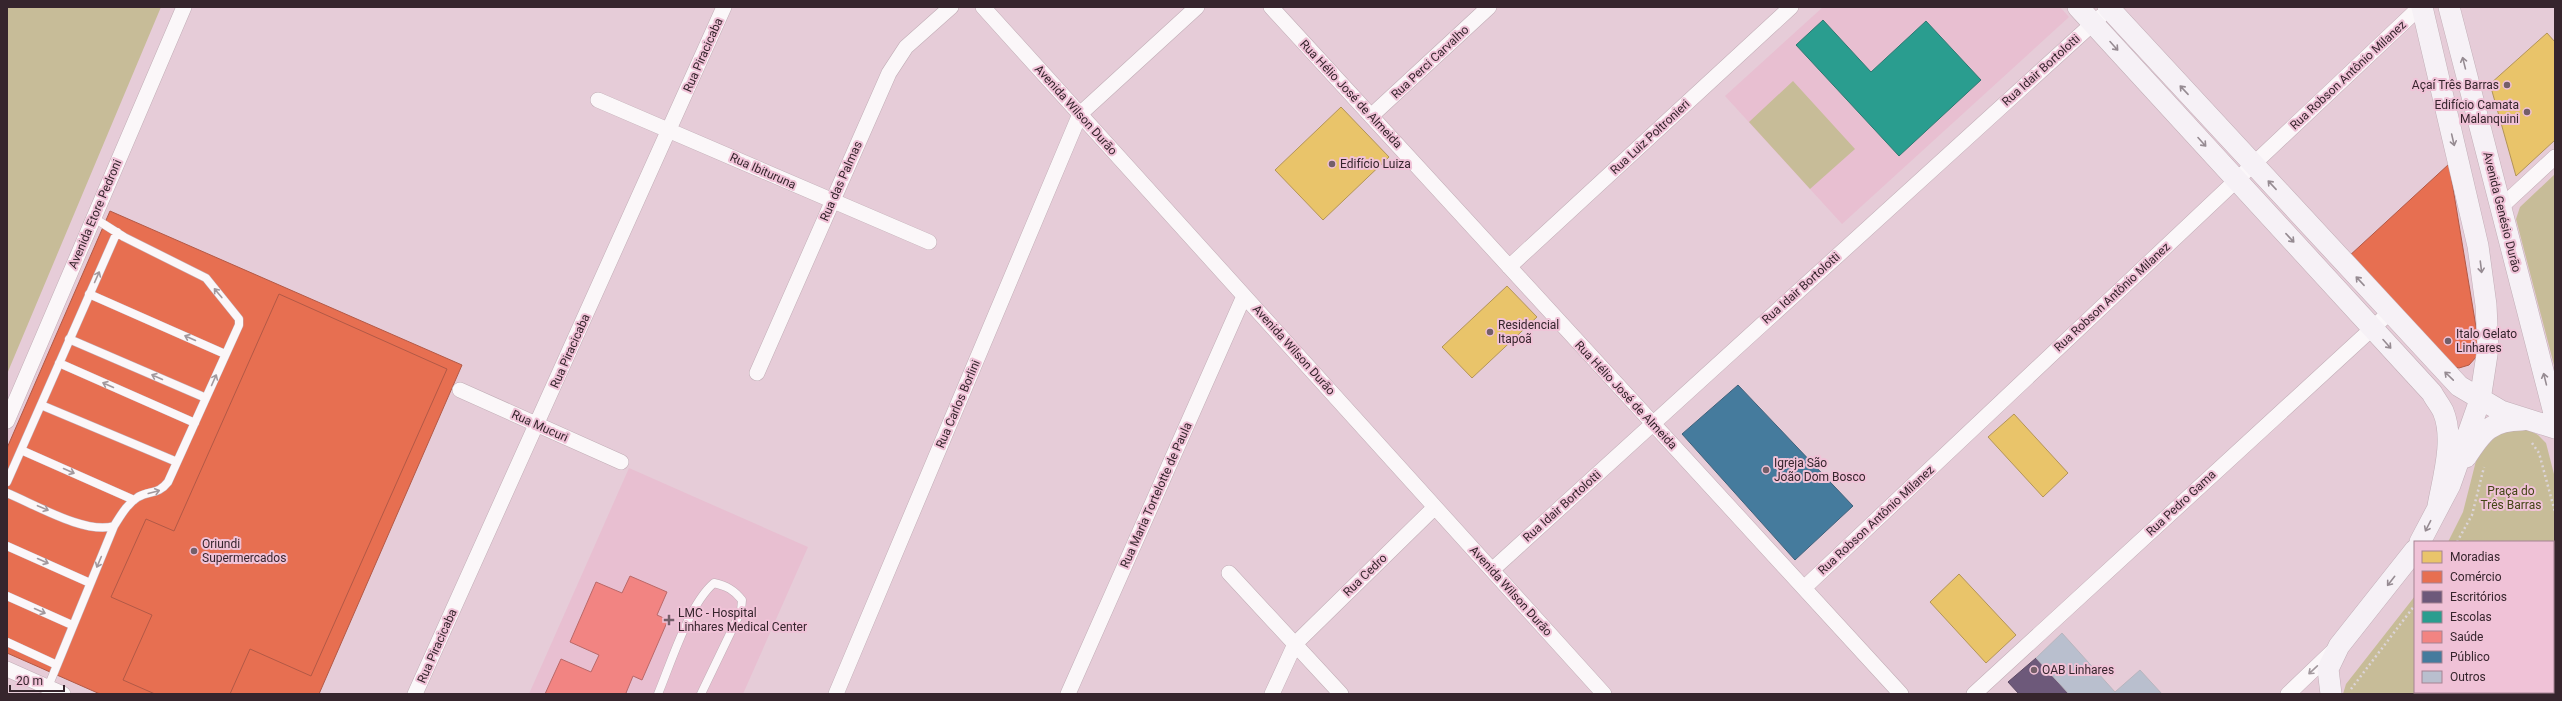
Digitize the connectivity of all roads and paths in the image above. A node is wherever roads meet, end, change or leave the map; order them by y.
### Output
1 (184, 7) edge
2 (724, 7) edge
3 (951, 7) edge
4 (983, 7) edge
5 (1197, 7) edge
6 (1271, 7) edge
7 (1489, 7) edge
8 (1791, 7) edge
9 (2078, 7) edge
10 (2110, 7) edge
11 (2421, 7) edge
12 (2450, 7) edge
13 (2093, 23) junction
14 (598, 100) dead end
15 (1080, 114) junction
16 (1371, 116) junction
17 (669, 130) junction
18 (2555, 157) edge
19 (2253, 164) junction
20 (2237, 180) junction
21 (832, 201) junction
22 (2501, 207) junction
23 (94, 218) junction
24 (117, 232) junction
25 (929, 242) dead end
26 (1509, 266) junction
27 (89, 294) junction
28 (1244, 296) junction
29 (2389, 312) junction
30 (2372, 328) junction
31 (69, 339) junction
32 (225, 354) junction
33 (59, 363) junction
34 (757, 373) dead end
35 (460, 390) dead end
36 (206, 398) junction
37 (2480, 400) junction
38 (41, 405) junction
39 (2545, 419) edge
40 (7, 421) edge
41 (195, 422) junction
42 (536, 424) junction
43 (1653, 424) junction
44 (2555, 428) edge
45 (2526, 440) dead end
46 (21, 450) junction
47 (177, 462) junction
48 (621, 462) dead end
49 (2485, 466) dead end
50 (7, 482) edge
51 (2450, 485) junction
52 (7, 493) edge
53 (134, 500) junction
54 (2438, 506) junction
55 (1435, 507) junction
56 (2555, 512) edge
57 (114, 526) junction
58 (2420, 541) edge
59 (2458, 541) edge
60 (7, 546) edge
61 (2414, 551) edge
62 (1492, 570) junction
63 (1229, 574) dead end
64 (90, 583) junction
65 (1804, 588) junction
66 (7, 596) edge
67 (2414, 606) edge
68 (72, 625) junction
69 (7, 642) edge
70 (1295, 644) junction
71 (2339, 646) junction
72 (57, 665) junction
73 (7, 669) edge
74 (48, 687) junction
75 (63, 694) edge
76 (415, 694) edge
77 (658, 694) edge
78 (701, 694) edge
79 (836, 694) edge
80 (1068, 694) edge
81 (1272, 694) edge
82 (1341, 694) edge
83 (1604, 694) edge
84 (1901, 694) edge
85 (1974, 694) edge
86 (2288, 694) edge
87 (2331, 694) edge
88 (2350, 694) edge

1 - 23 street, Avenida Etore Pedroni
2 - 17 street, Rua Piracicaba
3 - 21 street, Rua das Palmas
4 - 15 street, Avenida Wilson Durão
5 - 15 street
6 - 16 street, Rua Hélio José de Almeida
7 - 16 street, Rua Perci Carvalho
8 - 26 street, Rua Luiz Poltronieri
9 - 13 main road
10 - 13 street, Rua Idair Bortolotti
19 -> 10 main road
11 - 19 street, Rua Robson Antônio Milanez
11 -> 37 main road
22 -> 12 main road, Avenida Genésio Durão
13 -> 20 main road
13 - 43 street, Rua Idair Bortolotti
14 - 17 street, Rua Ibituruna
15 - 28 street, Avenida Wilson Durão
15 - 79 street, Rua Carlos Borlini
16 - 26 street, Rua Hélio José de Almeida
17 - 21 street, Rua Ibituruna
17 - 42 street, Rua Piracicaba
18 - 22 street
19 - 20 street, Rua Robson Antônio Milanez
29 -> 19 main road
20 -> 30 main road
20 - 65 street, Rua Robson Antônio Milanez
21 - 25 street, Rua Ibituruna
21 - 34 street, Rua das Palmas
39 -> 22 main road, Avenida Genésio Durão
23 - 24 lane
23 - 40 street, Avenida Etore Pedroni
27 -> 24 lane
32 -> 24 lane
26 - 43 street, Rua Hélio José de Almeida
27 - 31 lane
32 -> 27 lane
28 - 55 street, Avenida Wilson Durão
28 - 80 street, Rua Maria Tortelotte de Paula
29 - 30 street, Rua Pedro Gama
37 -> 29 main road
30 -> 54 main road
30 - 85 street, Rua Pedro Gama
31 - 33 lane
36 -> 31 lane
36 -> 32 lane
33 - 38 lane
41 -> 33 lane
35 - 42 street, Rua Mucuri
36 - 41 lane
37 - 39 main road
37 - 51 main road
38 - 46 lane
38 - 47 lane
39 - 44 main road
39 - 51 main road
41 - 47 lane
42 - 48 street, Rua Mucuri
42 - 76 street, Rua Piracicaba
43 - 62 street, Rua Idair Bortolotti
43 - 65 street, Rua Hélio José de Almeida
45 - 56 path
46 - 50 lane
46 -> 53 lane
53 -> 47 lane
49 - 59 path
51 - 54 main road
52 -> 57 lane
53 - 57 lane
54 -> 58 main road
55 - 62 street, Avenida Wilson Durão
55 - 70 street, Rua Cedro
57 -> 64 lane
60 -> 64 lane
61 -> 71 main road
62 - 83 street, Avenida Wilson Durão
63 - 70 street
64 - 68 lane
65 - 84 street, Rua Hélio José de Almeida
66 -> 68 lane
67 - 88 path
68 - 72 lane
69 - 72 lane
70 - 81 street
70 - 82 street
71 -> 86 street
71 - 87 main road
72 - 74 lane
73 - 74 street
74 - 75 street
77 - 78 lane

